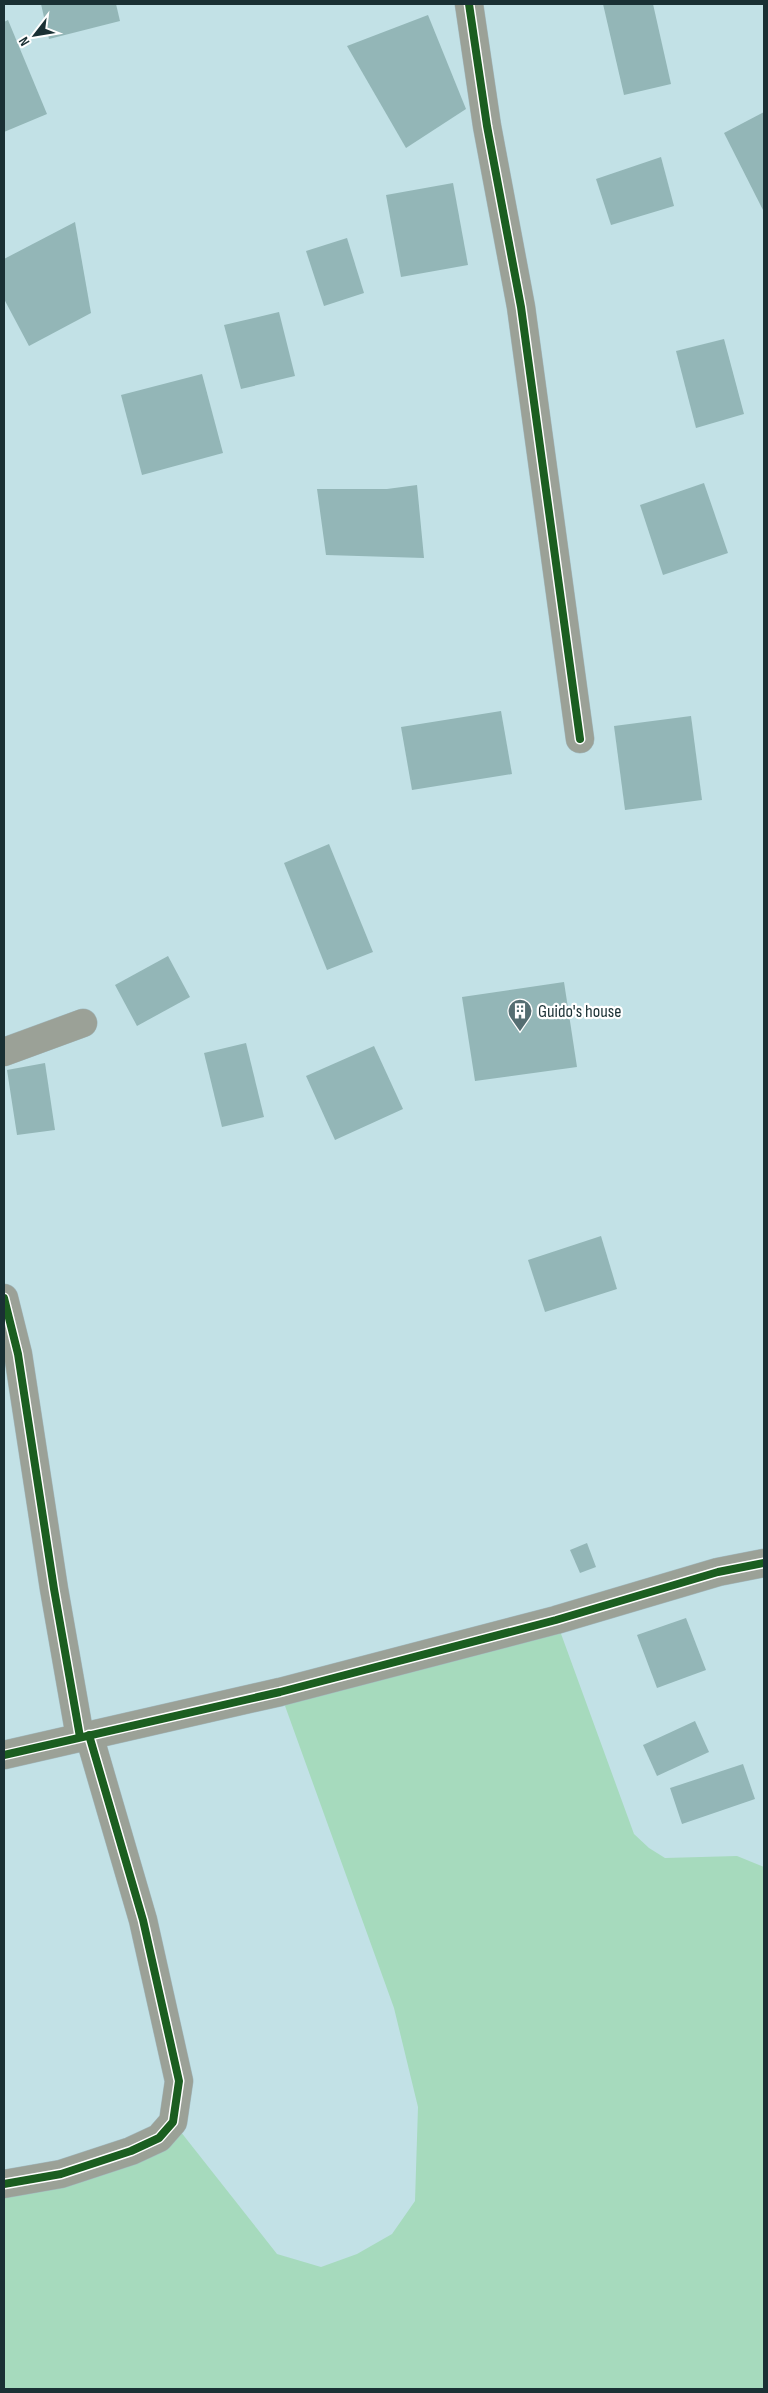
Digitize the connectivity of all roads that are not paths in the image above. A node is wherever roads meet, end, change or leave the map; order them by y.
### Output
1 (469, 4) edge
2 (580, 739) dead end
3 (83, 1023) dead end
4 (4, 1052) edge
5 (4, 1298) edge
6 (764, 1563) edge
7 (84, 1736) junction
8 (4, 1755) edge
9 (4, 2184) edge

1 - 2 street
3 - 4 street
5 - 7 street
6 - 7 street
7 - 8 street
7 - 9 street

